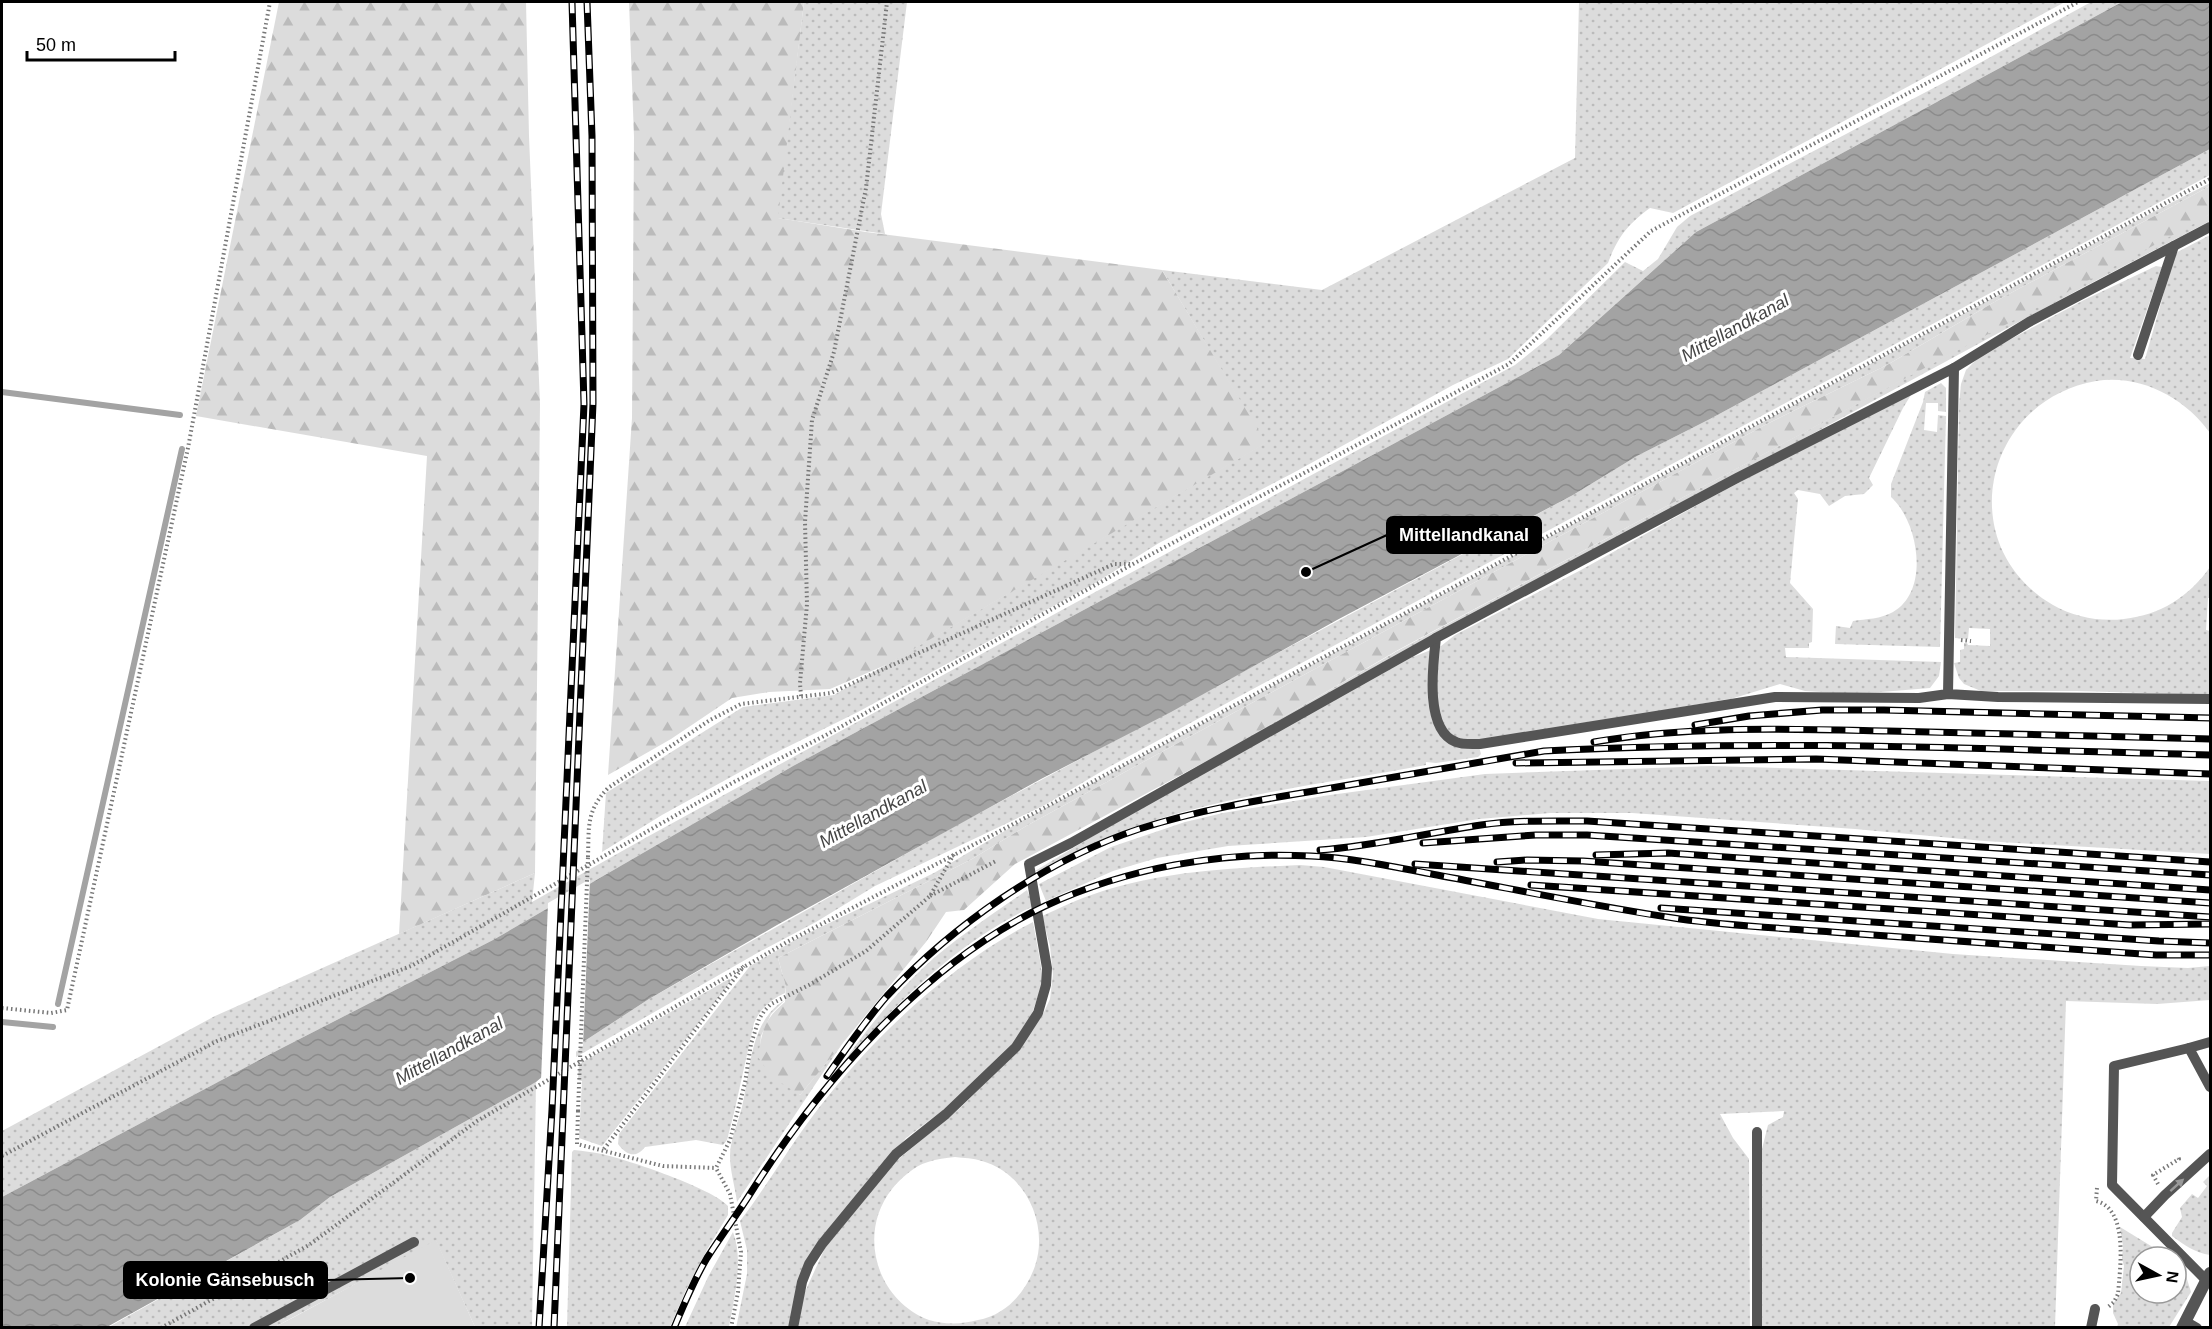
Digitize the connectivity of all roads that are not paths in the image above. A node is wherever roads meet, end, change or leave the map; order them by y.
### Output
1 (2211, 227) edge
2 (2174, 246) junction
3 (2138, 355) dead end
4 (1954, 368) junction
5 (1436, 638) junction
6 (1948, 694) junction
7 (2211, 699) edge
8 (2211, 1042) edge
9 (2189, 1048) junction
10 (2211, 1087) edge
11 (1757, 1132) dead end
12 (2211, 1154) edge
13 (2144, 1217) junction
14 (414, 1242) dead end
15 (2208, 1277) edge
16 (2095, 1308) road end
17 (2183, 1324) edge
18 (254, 1328) edge
19 (793, 1328) edge
20 (1757, 1328) edge
21 (2091, 1328) edge
22 (2197, 1328) edge

1 - 2 lane
2 - 3 lane
2 - 4 lane
4 - 5 lane
4 - 6 lane
5 - 6 lane
5 - 19 lane
6 - 7 lane
8 - 9 lane
9 - 10 lane
9 - 13 lane
11 - 20 lane
13 -> 12 lane
13 - 15 lane
14 - 18 lane
15 - 17 street
16 - 21 lane
17 - 22 lane

